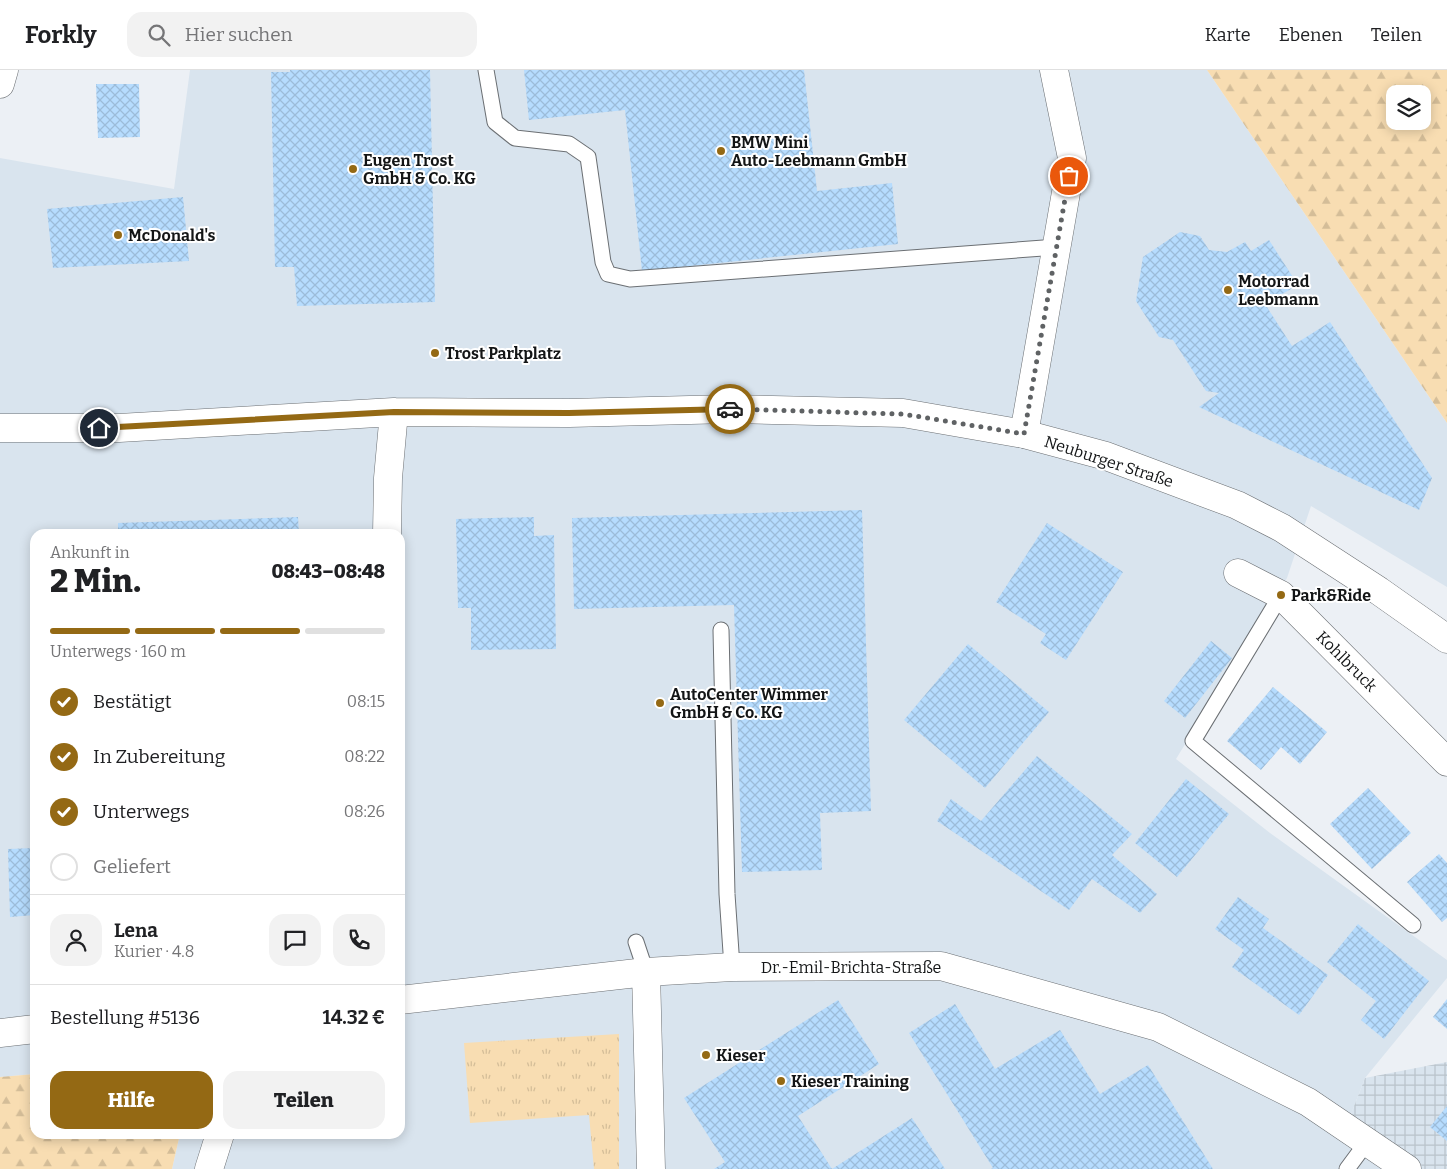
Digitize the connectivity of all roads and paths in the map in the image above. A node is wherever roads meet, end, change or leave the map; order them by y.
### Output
1 (4, 70) edge
2 (486, 70) edge
3 (1054, 70) edge
4 (0, 84) edge
5 (1057, 247) junction
6 (394, 412) junction
7 (0, 428) edge
8 (1024, 434) junction
9 (387, 529) edge
10 (1238, 573) dead end
11 (1281, 595) junction
12 (721, 630) dead end
13 (1447, 639) edge
14 (1447, 762) edge
15 (1413, 926) dead end
16 (636, 942) dead end
17 (732, 967) junction
18 (646, 972) junction
19 (405, 999) edge
20 (30, 1030) edge
21 (0, 1033) edge
22 (218, 1139) edge
23 (1367, 1142) junction
24 (209, 1169) edge
25 (651, 1169) edge
26 (1348, 1169) edge
27 (1407, 1169) edge

1 - 4 street
2 - 5 lane
3 - 5 street
5 - 8 street
6 - 7 street, Neuburger Straße
6 - 8 street, Neuburger Straße
6 - 9 street
8 - 13 street, Neuburger Straße
10 - 11 street, Kohlbruck
11 - 14 street, Kohlbruck
11 - 15 lane
12 - 17 lane
16 - 18 lane
17 - 18 street, Dr.-Emil-Brichta-Straße
17 - 23 street, Dr.-Emil-Brichta-Straße
18 - 19 street, Dr.-Emil-Brichta-Straße
18 - 25 street
20 - 21 street
22 - 24 street
23 - 26 lane
23 - 27 street, Dr.-Emil-Brichta-Straße

